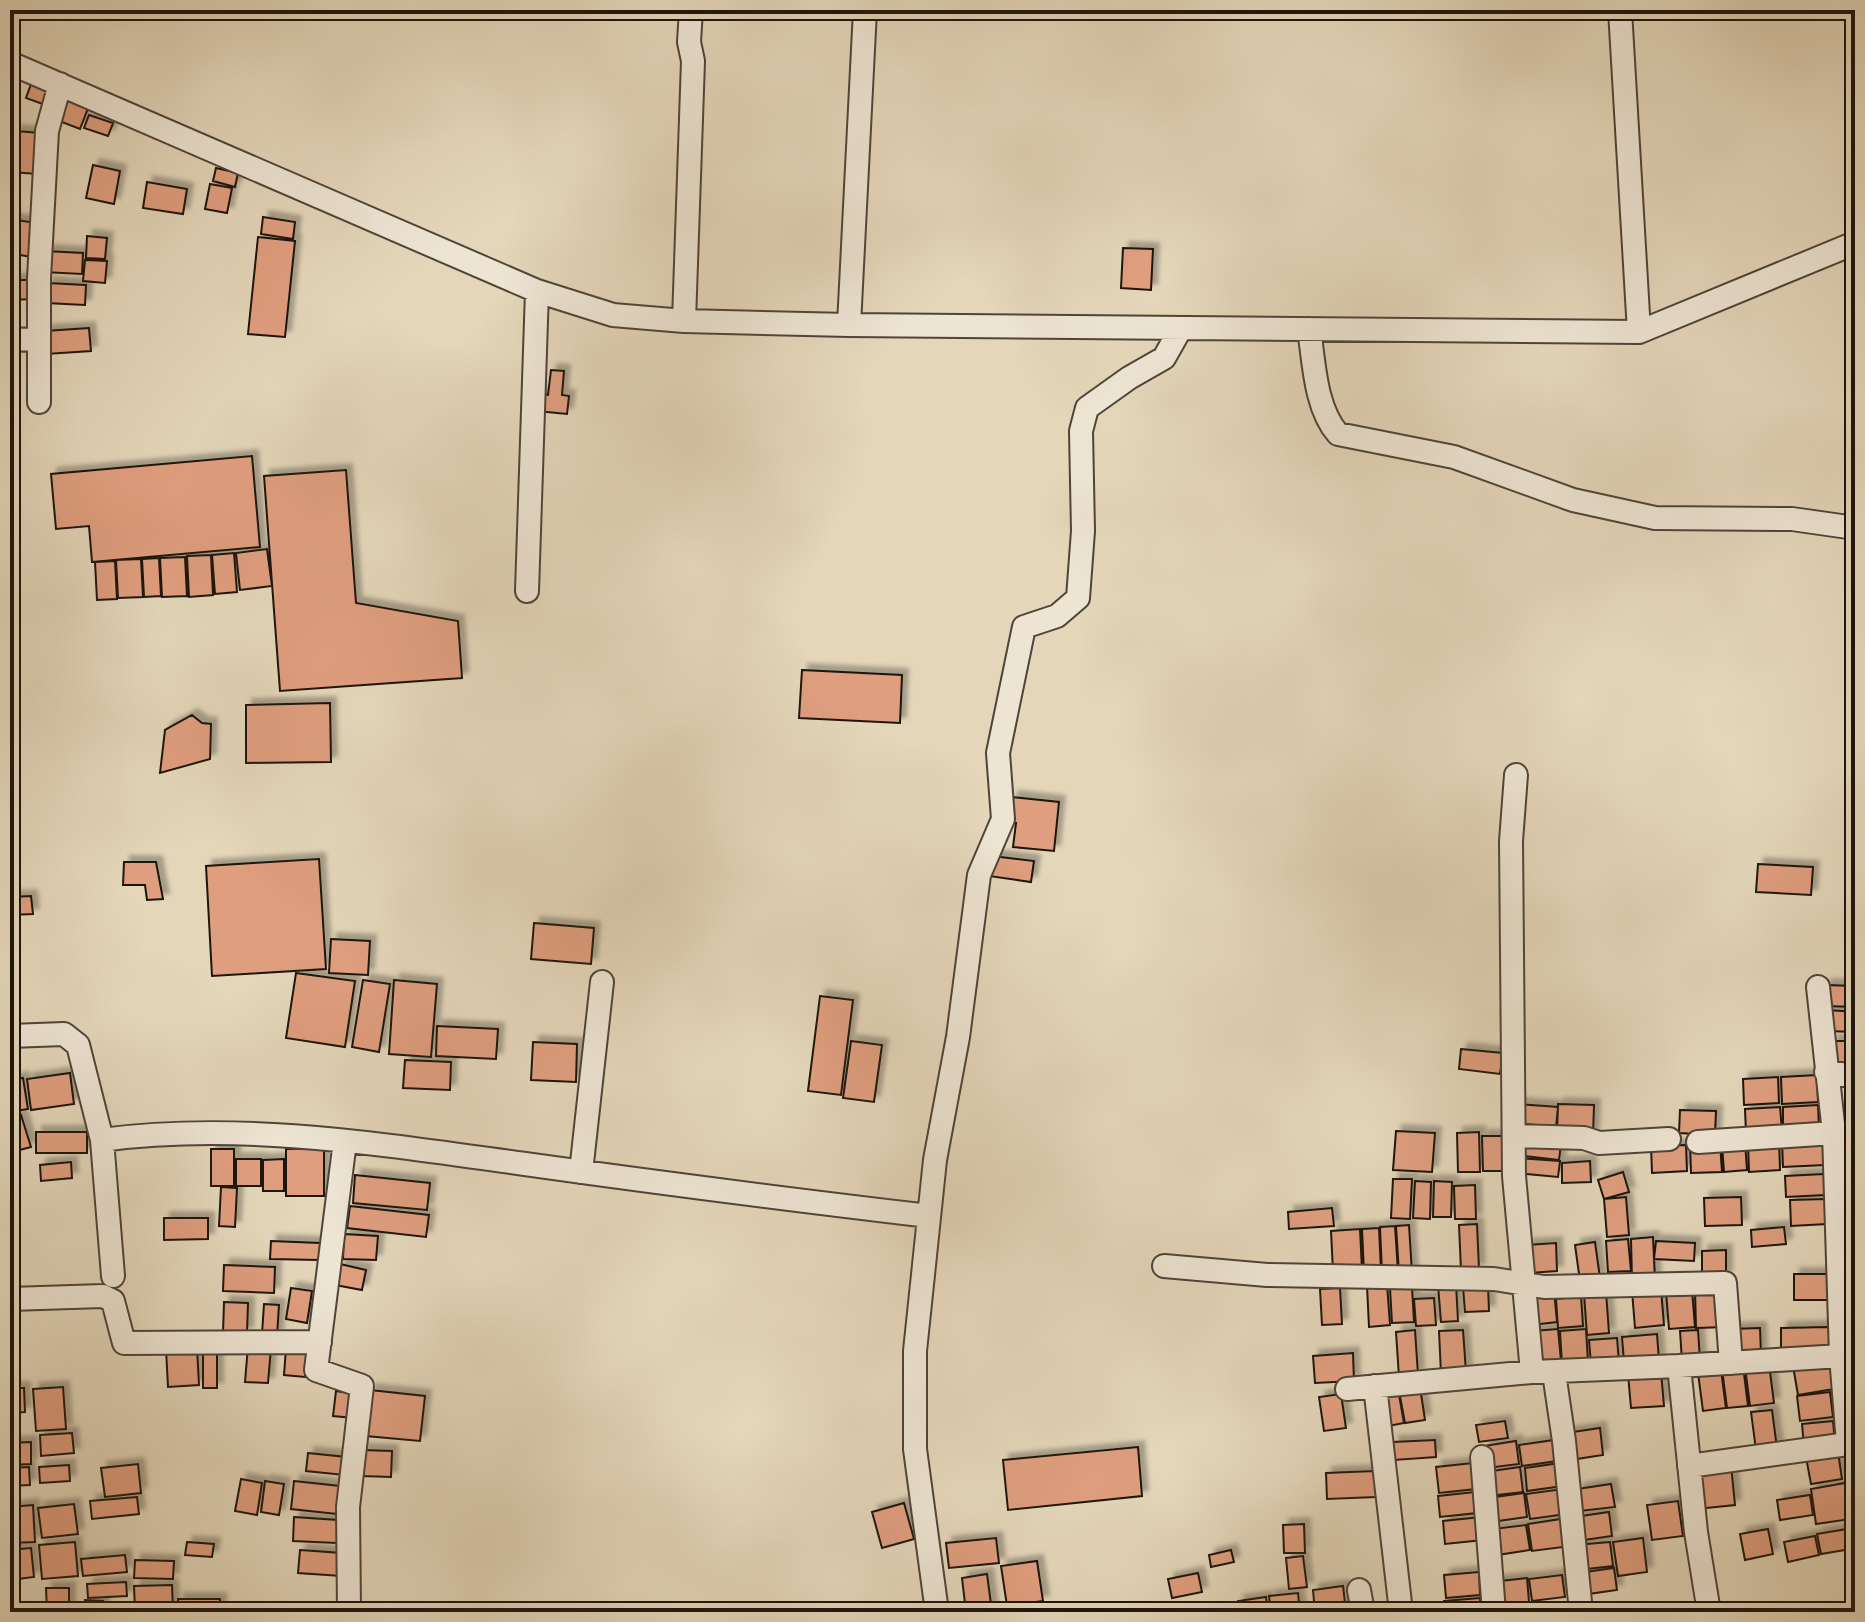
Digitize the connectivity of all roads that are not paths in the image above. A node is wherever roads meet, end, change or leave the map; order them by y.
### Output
1 (691, 10) edge
2 (865, 10) edge
3 (1620, 10) edge
4 (10, 63) edge
5 (60, 84) junction
6 (1854, 238) edge
7 (537, 291) junction
8 (684, 321) junction
9 (849, 325) junction
10 (1181, 328) junction
11 (1309, 329) junction
12 (1639, 332) junction
13 (39, 339) junction
14 (10, 340) edge
15 (39, 402) dead end
16 (1855, 528) edge
17 (527, 591) dead end
18 (1516, 775) dead end
19 (602, 982) dead end
20 (1818, 987) dead end
21 (10, 1036) edge
22 (1826, 1072) junction
23 (1855, 1076) edge
24 (1834, 1133) junction
25 (1514, 1136) junction
26 (1669, 1139) dead end
27 (102, 1140) junction
28 (345, 1141) junction
29 (1698, 1142) dead end
30 (581, 1172) junction
31 (929, 1216) junction
32 (1164, 1266) dead end
33 (113, 1276) dead end
34 (1525, 1284) junction
35 (10, 1299) edge
36 (320, 1342) junction
37 (1841, 1356) junction
38 (1731, 1363) junction
39 (1679, 1366) junction
40 (1532, 1372) junction
41 (1554, 1373) junction
42 (1375, 1386) junction
43 (1347, 1389) dead end
44 (1851, 1443) edge
45 (1482, 1457) dead end
46 (1689, 1466) junction
47 (349, 1612) edge
48 (937, 1612) edge
49 (1401, 1612) edge
50 (1494, 1612) edge
51 (1581, 1612) edge
52 (1709, 1612) edge

1 - 8 street
2 - 9 street
3 - 12 street
4 - 5 street
5 - 7 street
5 - 13 street
6 - 12 street
7 - 8 street
7 - 17 street
8 - 9 street
9 - 10 street
10 - 11 street
10 - 31 street
11 - 12 street
11 - 16 street
13 - 14 street
13 - 15 street
18 - 25 street
19 - 30 street
20 - 22 street
21 - 27 street
22 - 23 street
22 - 24 street
24 - 29 street
24 - 37 street
25 - 26 street
25 - 34 street
27 - 28 street
27 - 33 street
28 - 30 street
28 - 36 street
30 - 31 street
31 - 48 street
32 - 34 street
34 - 38 street
34 - 40 street
35 - 36 street
36 - 47 street
37 - 38 street
37 - 44 street
38 - 39 street
39 - 41 street
39 - 46 street
40 - 41 street
40 - 42 street
41 - 51 street
42 - 43 street
42 - 49 street
44 - 46 street
45 - 50 street
46 - 52 street

